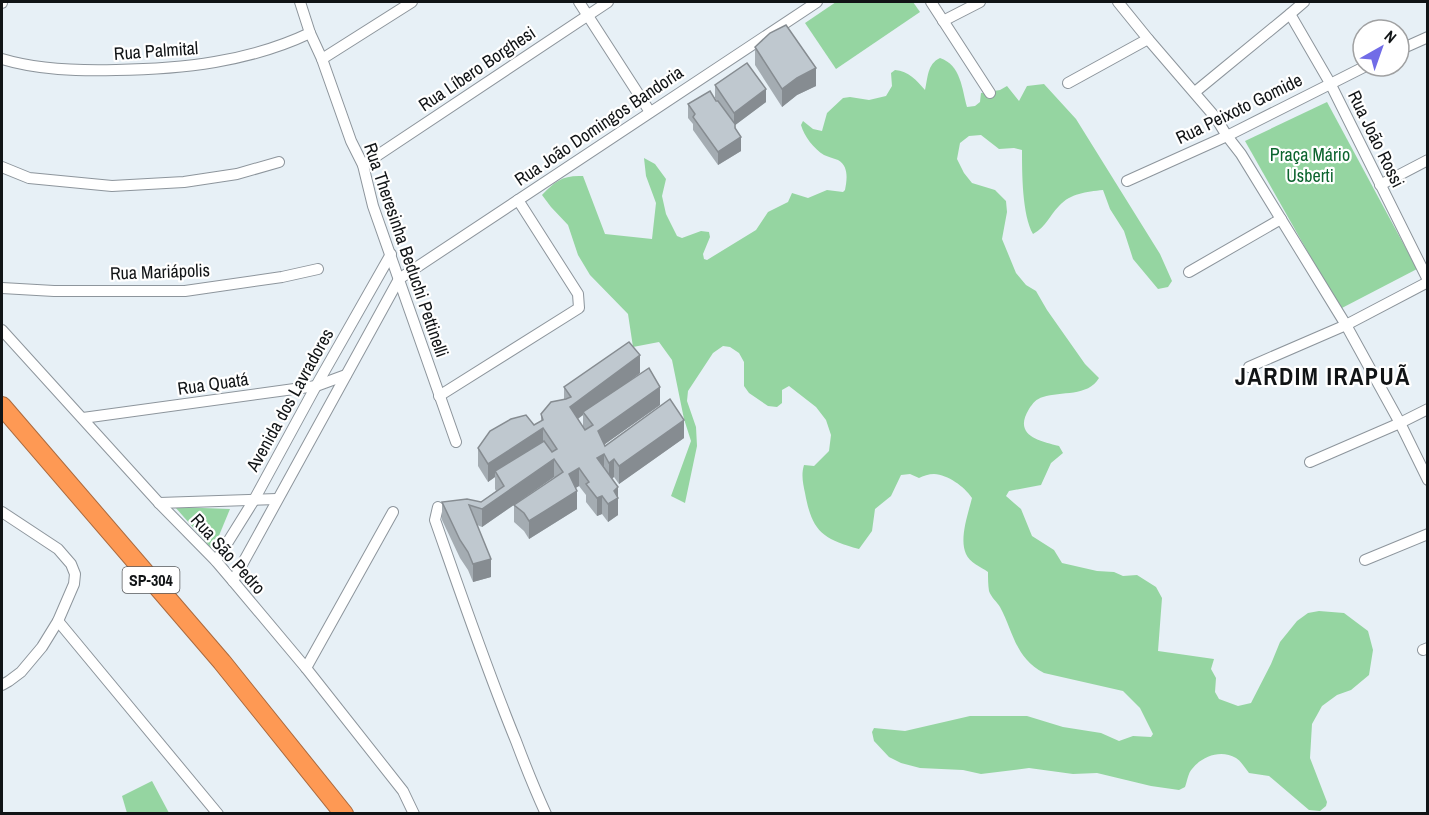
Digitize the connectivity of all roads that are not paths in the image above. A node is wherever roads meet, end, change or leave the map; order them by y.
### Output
1 (300, 2) edge
2 (412, 2) edge
3 (579, 2) edge
4 (608, 2) edge
5 (817, 2) edge
6 (931, 2) edge
7 (980, 2) edge
8 (1118, 2) edge
9 (1304, 2) edge
10 (800, 6) edge
11 (1290, 14) junction
12 (587, 15) junction
13 (943, 21) junction
14 (310, 33) junction
15 (1428, 37) edge
16 (1148, 39) junction
17 (1411, 45) edge
18 (2, 59) edge
19 (322, 59) junction
20 (1351, 73) edge
21 (1068, 83) dead end
22 (1330, 83) junction
23 (990, 93) dead end
24 (1195, 93) junction
25 (650, 112) junction
26 (1227, 135) junction
27 (1428, 160) edge
28 (279, 162) dead end
29 (363, 165) junction
30 (2, 167) edge
31 (1127, 181) dead end
32 (1380, 185) junction
33 (518, 200) junction
34 (1281, 219) junction
35 (391, 254) junction
36 (318, 269) dead end
37 (1189, 272) dead end
38 (399, 279) junction
39 (1428, 281) edge
40 (2, 288) edge
41 (1346, 325) junction
42 (2, 330) edge
43 (1249, 367) dead end
44 (346, 375) junction
45 (316, 387) junction
46 (440, 396) junction
47 (2, 406) edge
48 (1428, 409) edge
49 (83, 418) junction
50 (1400, 423) junction
51 (456, 442) dead end
52 (1310, 462) dead end
53 (1428, 480) edge
54 (254, 500) junction
55 (277, 500) junction
56 (159, 503) junction
57 (438, 507) dead end
58 (2, 512) edge
59 (393, 512) dead end
60 (1428, 534) edge
61 (1365, 560) dead end
62 (216, 561) junction
63 (233, 581) junction
64 (58, 621) junction
65 (306, 668) junction
66 (2, 685) edge
67 (298, 756) junction
68 (218, 813) edge
69 (329, 813) edge
70 (344, 813) edge
71 (414, 813) edge
72 (546, 813) edge

1 - 14 street, Rua Theresinha Beduchi Pettinelli
2 - 19 street
3 - 12 street
4 - 12 street, Rua Líbero Borghesi
5 - 10 street, Rua João Domingos Bandoria
6 - 13 street
7 - 13 street
8 - 16 street
9 - 11 street
10 - 25 street, Rua João Domingos Bandoria
11 - 22 street, Rua João Rossi
11 - 24 street
12 - 25 street
12 - 29 street, Rua Líbero Borghesi
13 - 23 street
14 - 18 street, Rua Palmital
14 - 19 street, Rua Theresinha Beduchi Pettinelli
15 - 17 street
16 - 21 street
16 - 24 street
19 - 29 street, Rua Theresinha Beduchi Pettinelli
20 - 22 street, Rua Peixoto Gomide
22 - 26 street, Rua Peixoto Gomide
22 - 32 street, Rua João Rossi
24 - 26 street
25 - 33 street, Rua João Domingos Bandoria
26 - 31 street, Rua Peixoto Gomide
26 - 34 street
27 - 32 street
28 - 30 street
29 - 35 street, Rua Theresinha Beduchi Pettinelli
32 - 39 street, Rua João Rossi
33 - 38 street, Rua João Domingos Bandoria
33 - 46 street
34 - 37 street
34 - 41 street
35 - 38 street, Rua Theresinha Beduchi Pettinelli
35 - 45 street, Avenida dos Lavradores
36 - 40 street, Rua Mariápolis
38 - 44 street, Avenida dos Lavradores
38 - 46 street, Rua Theresinha Beduchi Pettinelli
39 - 41 street
41 - 43 street
41 - 50 street
42 - 49 street, Rua São Pedro
44 - 45 street, Rua Quatá
44 - 55 street, Avenida dos Lavradores
45 - 49 street, Rua Quatá
45 - 54 street, Avenida dos Lavradores
46 - 51 street, Rua Theresinha Beduchi Pettinelli
47 - 67 highway, SP-304
48 - 50 street
49 - 56 street, Rua São Pedro
50 - 52 street
50 - 53 street
54 - 55 street
54 - 56 street
54 - 62 street, Avenida dos Lavradores
55 - 63 street, Avenida dos Lavradores
56 - 62 street, Rua São Pedro
57 - 72 street
58 - 64 street
59 - 65 street
60 - 61 street
62 - 63 street, Rua São Pedro
63 - 65 street, Rua São Pedro
64 - 66 street
64 - 68 street
65 - 71 street, Rua São Pedro
67 - 69 highway, SP-304
67 - 70 highway, SP-304

